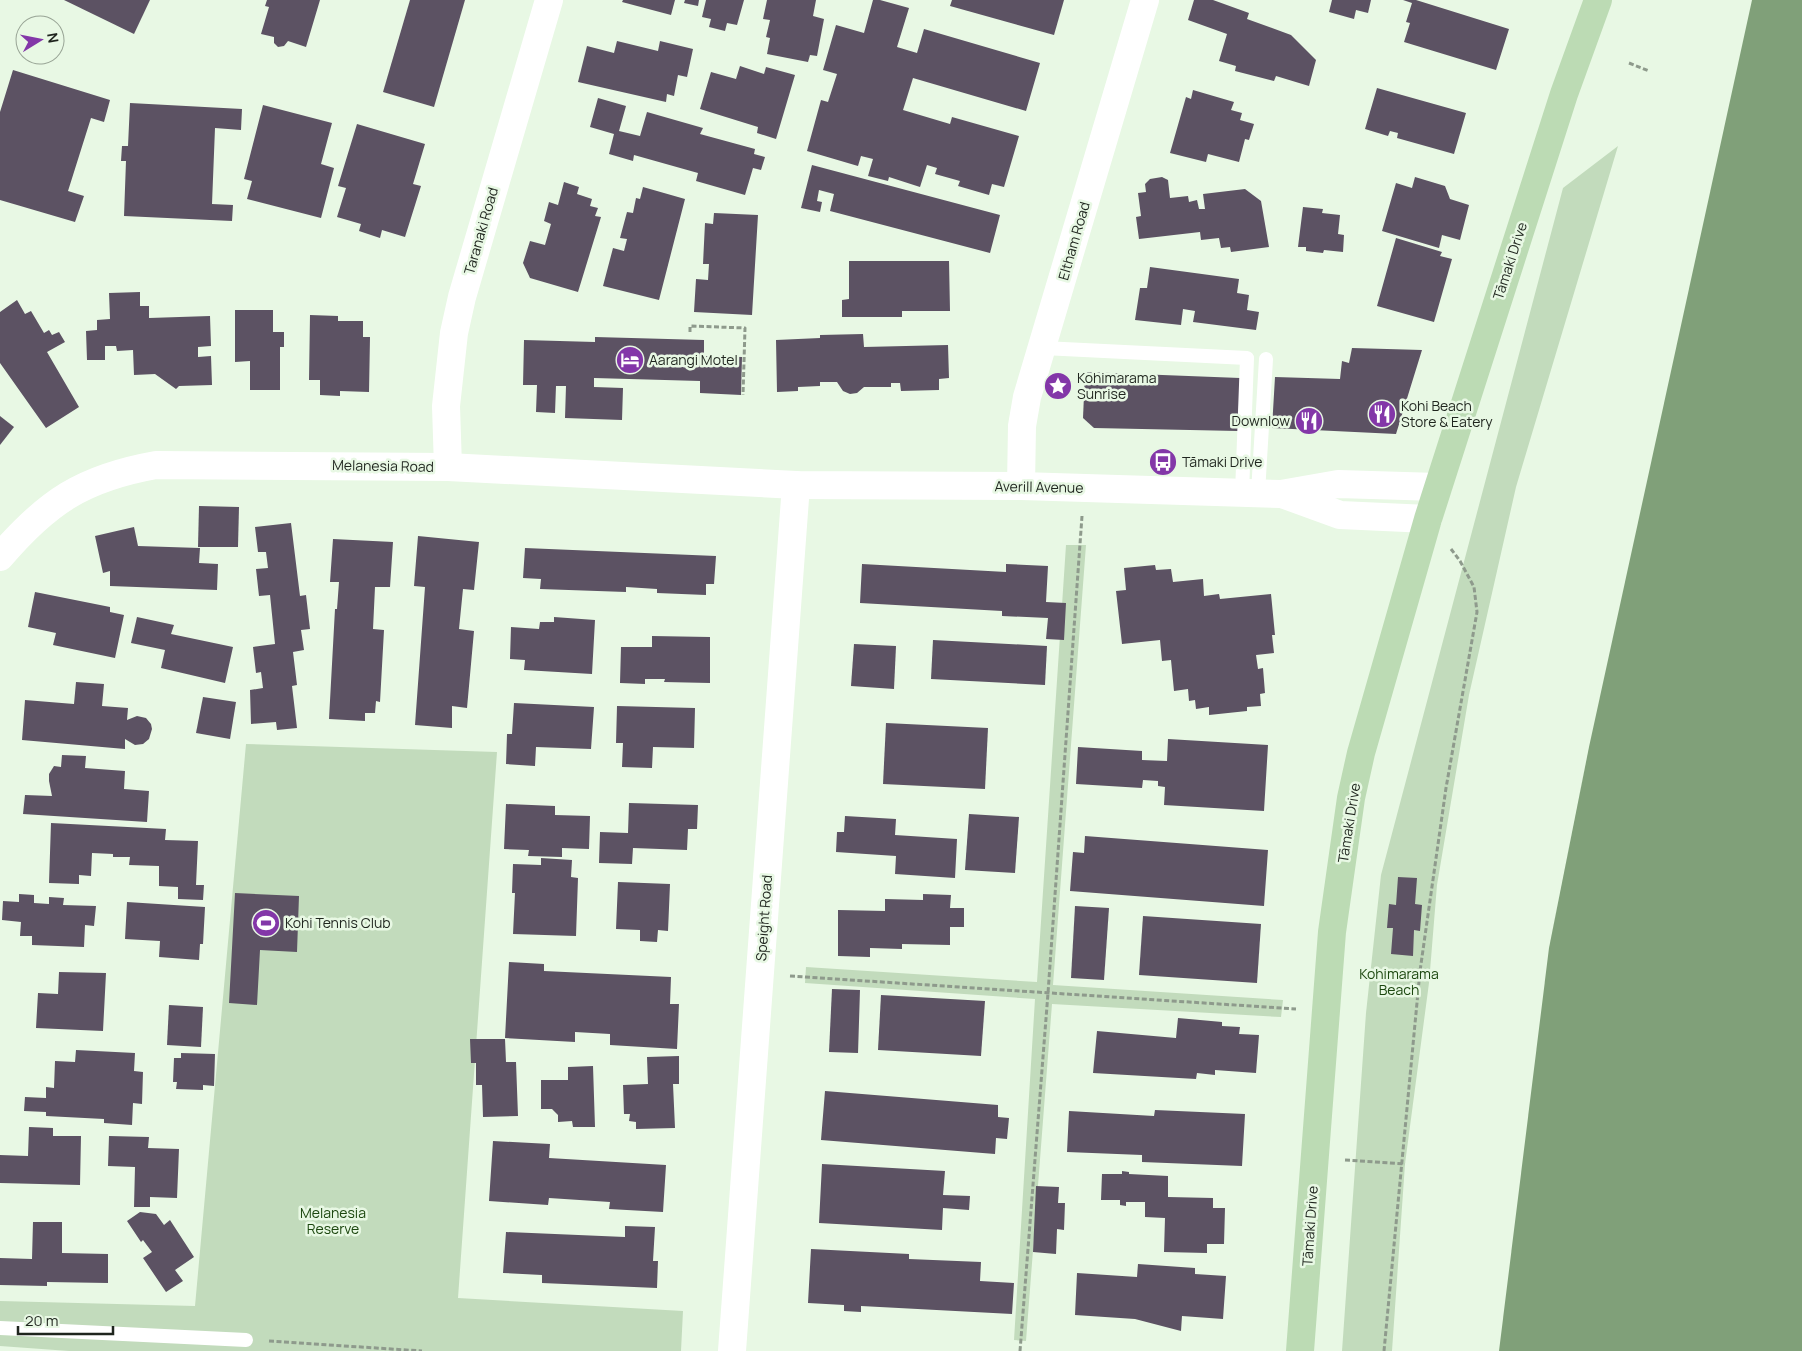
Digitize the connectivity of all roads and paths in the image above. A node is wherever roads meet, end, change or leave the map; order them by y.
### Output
1 (549, 0) edge
2 (1145, 0) edge
3 (1598, 0) edge
4 (1629, 63) dead end
5 (1649, 71) dead end
6 (690, 332) dead end
7 (1043, 348) junction
8 (1266, 359) dead end
9 (743, 395) dead end
10 (448, 467) junction
11 (796, 485) junction
12 (1020, 486) junction
13 (1438, 487) junction
14 (1084, 488) junction
15 (1260, 493) junction
16 (1428, 519) junction
17 (0, 557) edge
18 (760, 974) junction
19 (1048, 992) junction
20 (1326, 1010) junction
21 (1315, 1157) junction
22 (1403, 1164) junction
23 (0, 1328) edge
24 (246, 1340) joint
25 (422, 1351) edge
26 (732, 1351) edge
27 (1020, 1351) edge
28 (1300, 1351) edge
29 (1384, 1351) edge

1 - 10 street, Taranaki Road
2 - 7 street, Eltham Road
3 - 13 main road, Tāmaki Drive
4 - 5 path
6 - 9 path
7 - 12 street, Eltham Road
7 - 15 lane
8 - 15 lane
10 - 11 street, Melanesia Road
10 - 17 street, Melanesia Road
11 - 12 street, Averill Avenue
11 - 18 street, Speight Road
12 - 14 street, Averill Avenue
13 - 15 street, Averill Avenue
13 - 16 main road, Tāmaki Drive
14 - 15 street, Averill Avenue
14 - 19 path
15 - 16 street, Averill Avenue
16 - 20 main road, Tāmaki Drive
16 - 22 path
18 - 19 path
18 - 26 street, Speight Road
19 - 20 path
19 - 27 path
20 - 21 main road, Tāmaki Drive
21 - 22 path
21 - 28 main road, Tāmaki Drive
22 - 29 path
23 - 24 lane
24 - 25 path

